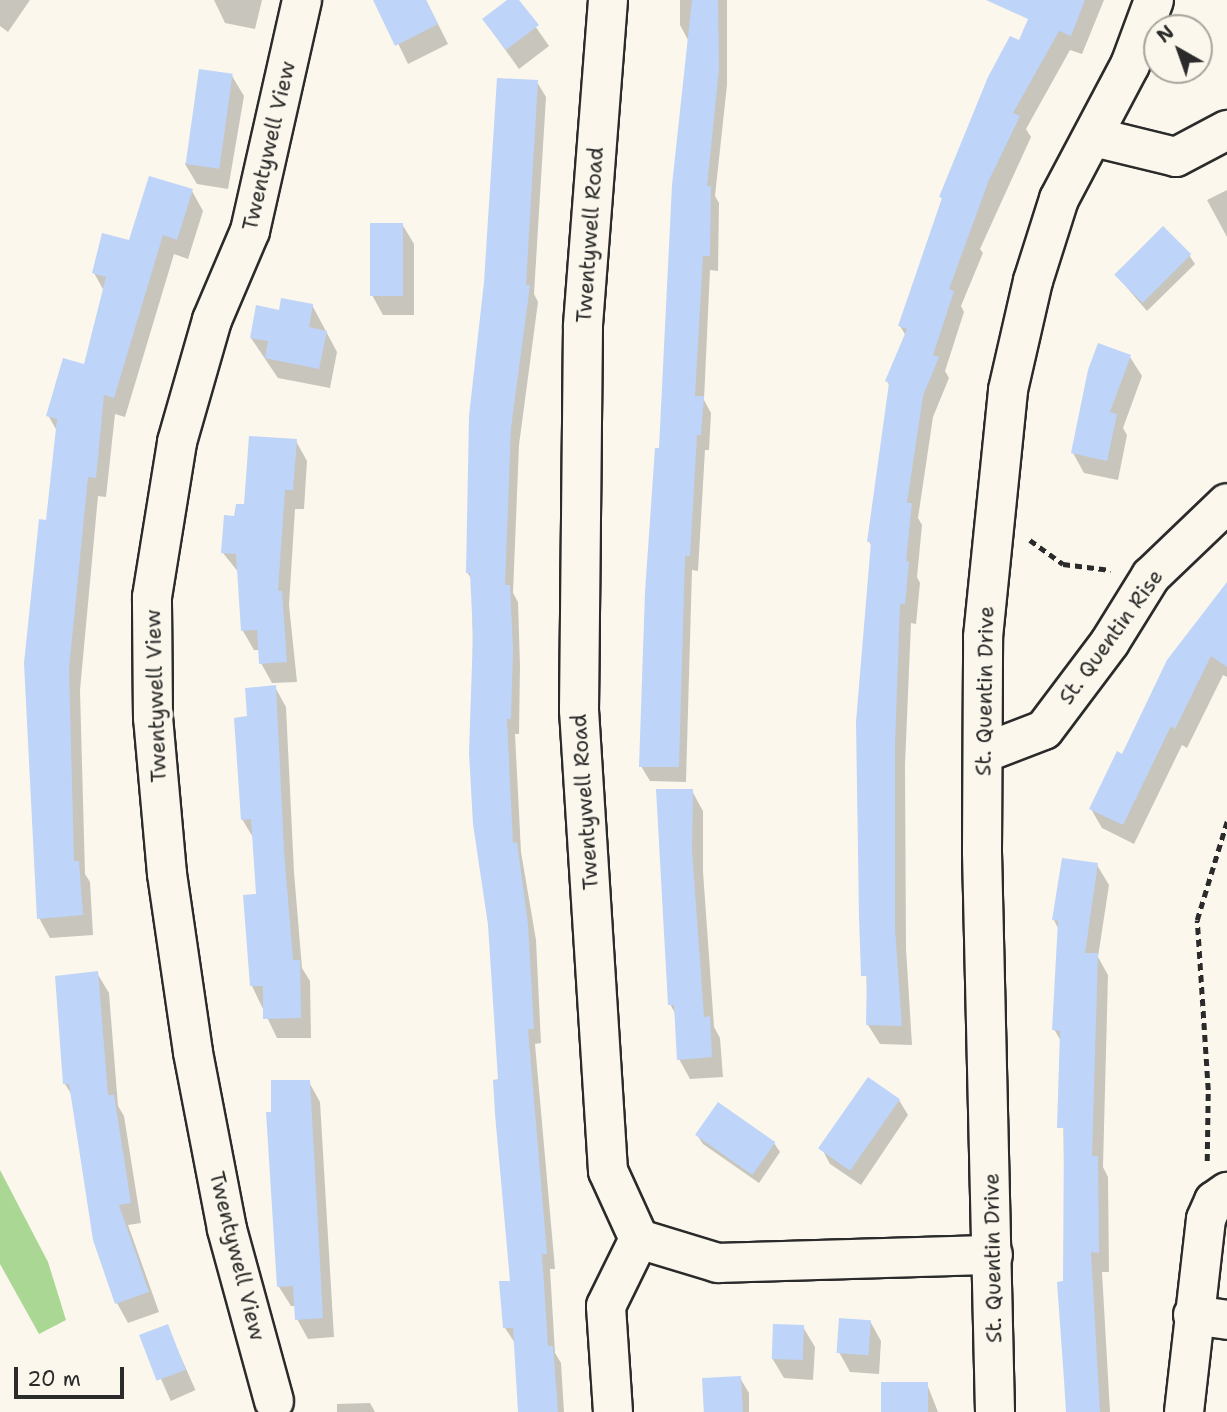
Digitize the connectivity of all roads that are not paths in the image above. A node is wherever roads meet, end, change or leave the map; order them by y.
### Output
1 (302, 0) edge
2 (608, 0) edge
3 (1154, 0) edge
4 (1227, 130) edge
5 (1094, 136) junction
6 (1227, 503) edge
7 (984, 753) junction
8 (1221, 1197) edge
9 (639, 1240) junction
10 (993, 1255) junction
11 (1210, 1318) edge
12 (274, 1401) dead end
13 (1183, 1407) edge
14 (613, 1412) edge
15 (995, 1412) edge

1 - 12 street, Twentywell View
2 - 9 street, Twentywell Road
3 - 5 street, St. Quentin Drive
4 - 5 street
5 - 7 street, St. Quentin Drive
6 - 7 street, St. Quentin Rise
7 - 10 street, St. Quentin Drive
8 - 11 street
9 - 10 street
9 - 14 street
10 - 15 street, St. Quentin Drive
11 - 13 street

